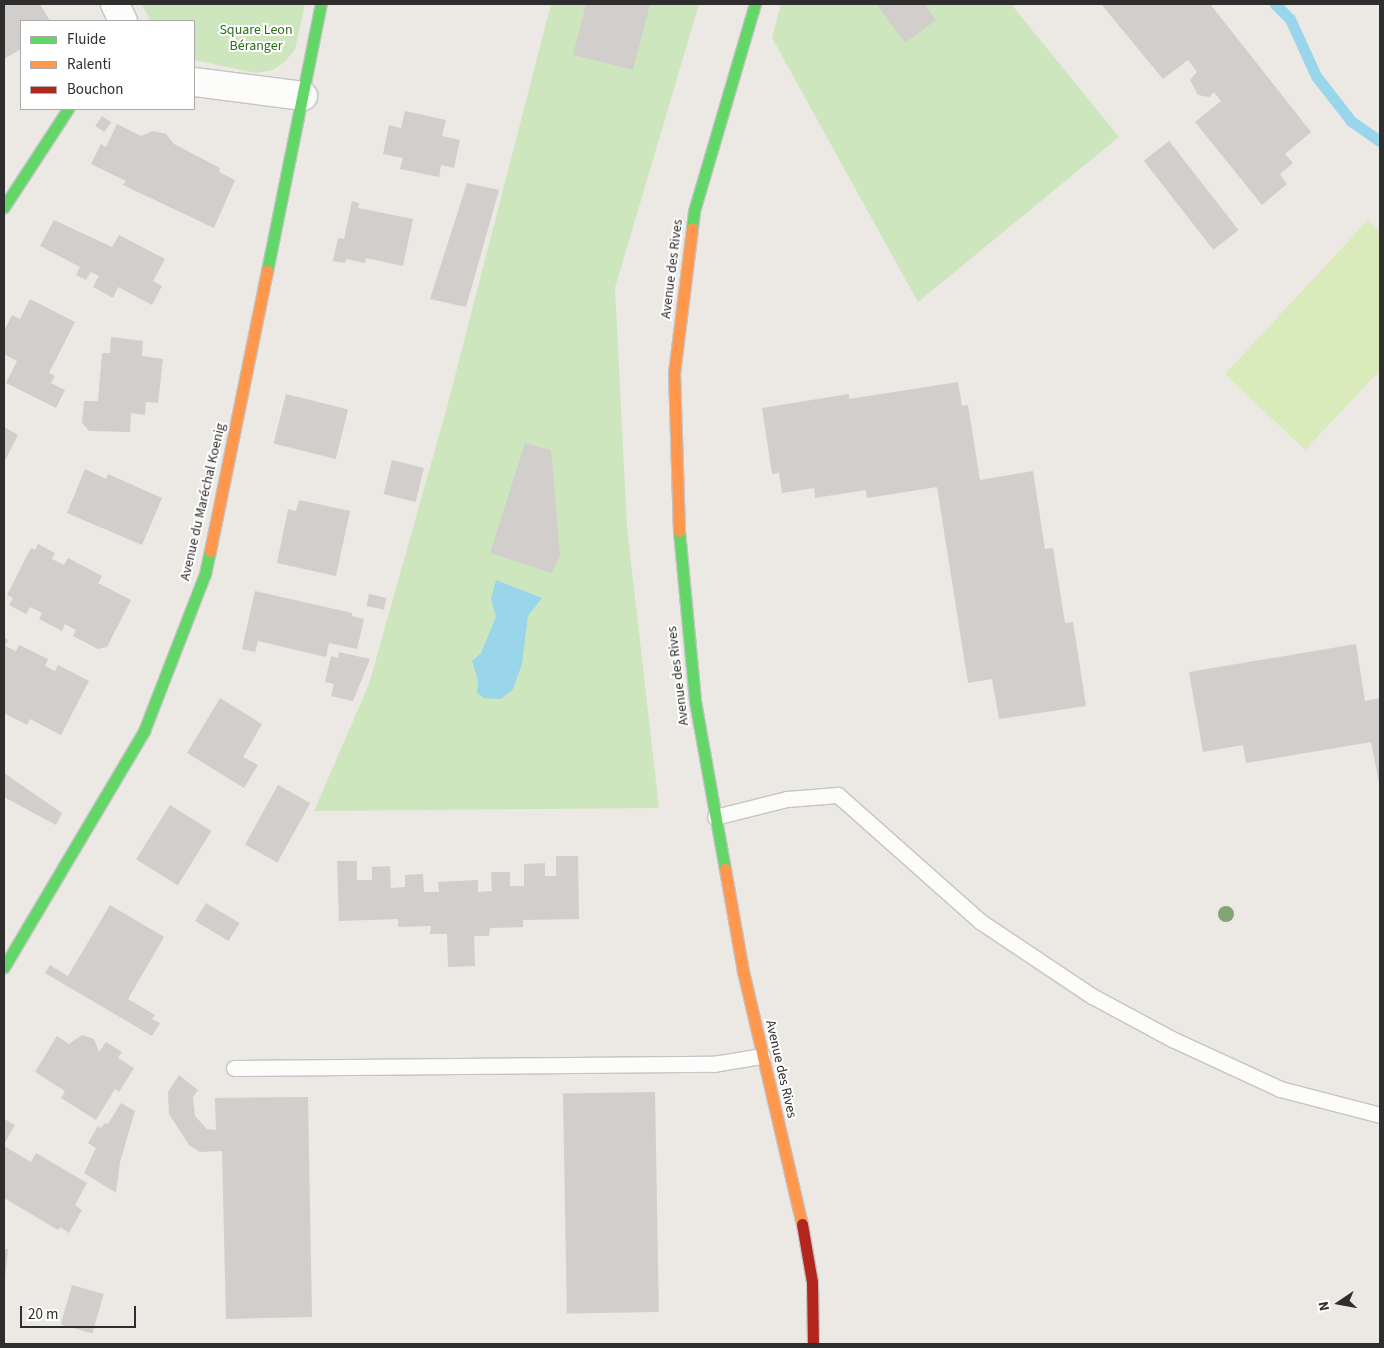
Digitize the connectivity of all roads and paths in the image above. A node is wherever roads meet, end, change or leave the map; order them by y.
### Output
1 (115, 4) edge
2 (321, 4) edge
3 (755, 4) edge
4 (123, 20) edge
5 (195, 82) edge
6 (303, 96) junction
7 (67, 110) edge
8 (4, 207) edge
9 (715, 817) junction
10 (4, 967) edge
11 (762, 1056) junction
12 (234, 1068) dead end
13 (1380, 1115) edge
14 (813, 1344) edge

1 - 4 street
2 - 6 street, Avenue du Maréchal Koenig
3 - 9 street, Avenue des Rives
5 - 6 street
6 - 10 street, Avenue du Maréchal Koenig
7 - 8 street
9 - 11 street, Avenue des Rives
9 - 13 lane
11 - 12 lane
11 - 14 street, Avenue des Rives

